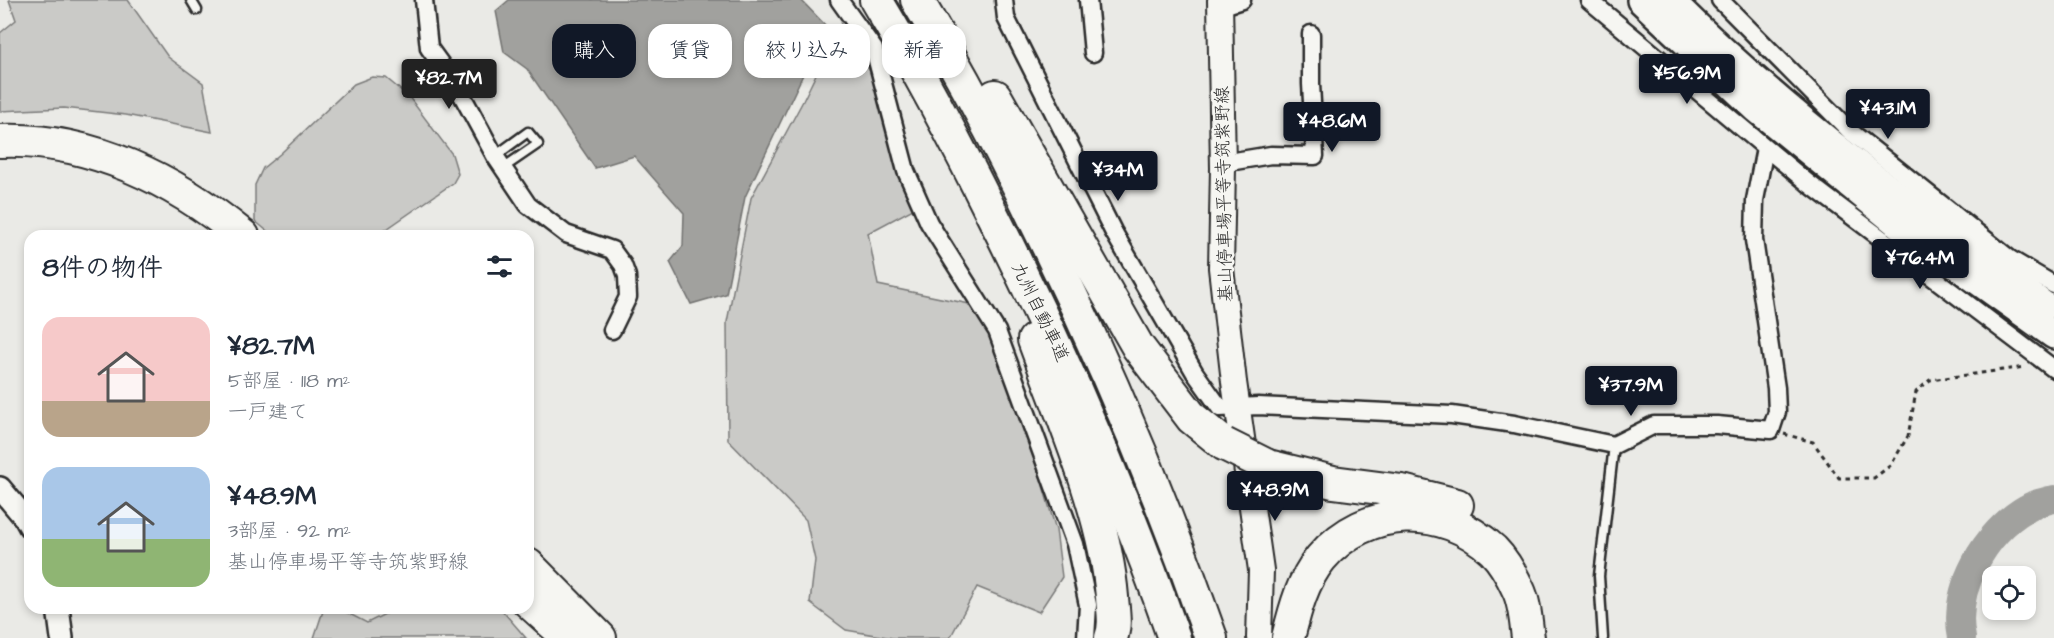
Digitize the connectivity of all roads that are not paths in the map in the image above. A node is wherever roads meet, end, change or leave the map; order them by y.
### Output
1 (191, 0) edge
2 (424, 0) edge
3 (839, 0) edge
4 (876, 0) edge
5 (917, 0) edge
6 (926, 0) edge
7 (1005, 0) edge
8 (1088, 0) edge
9 (1589, 0) edge
10 (1628, 0) edge
11 (1641, 0) edge
12 (1670, 0) edge
13 (1720, 0) edge
14 (1227, 2) edge
15 (197, 10) dead end
16 (1668, 27) junction
17 (1311, 34) dead end
18 (1093, 53) dead end
19 (0, 141) edge
20 (1765, 148) junction
21 (0, 157) edge
22 (1222, 163) junction
23 (969, 167) junction
24 (208, 230) edge
25 (236, 230) edge
26 (2054, 285) edge
27 (2054, 313) edge
28 (612, 330) dead end
29 (2054, 335) edge
30 (2051, 366) edge
31 (1238, 407) junction
32 (1614, 445) junction
33 (0, 488) edge
34 (24, 517) edge
35 (534, 572) edge
36 (534, 606) edge
37 (59, 614) edge
38 (62, 638) edge
39 (569, 638) edge
40 (600, 638) edge
41 (1086, 638) edge
42 (1111, 638) edge
43 (1174, 638) edge
44 (1211, 638) edge
45 (1259, 638) edge
46 (1288, 638) edge
47 (1528, 638) edge
48 (1546, 638) edge
49 (1603, 638) edge

1 - 15 lane
2 - 28 street
3 - 41 street
4 - 23 highway, 九州自動車道
5 - 44 highway, 九州自動車道
6 - 48 highway, bridge
7 - 31 street
8 - 18 street
9 - 20 street
10 - 16 main road
11 - 16 main road
12 - 27 main road
13 - 26 street
14 - 22 main road, 基山停車場平等寺筑紫野線
16 - 29 main road
17 - 22 street
19 - 25 highway
20 - 30 street
20 - 32 street
21 - 24 highway
22 - 31 main road, 基山停車場平等寺筑紫野線
23 - 42 highway
23 - 43 highway, 九州自動車道
31 - 32 street
31 - 45 main road, 基山停車場平等寺筑紫野線
32 - 49 lane
33 - 34 street
35 - 40 highway
36 - 39 highway
37 - 38 street
46 - 47 highway

